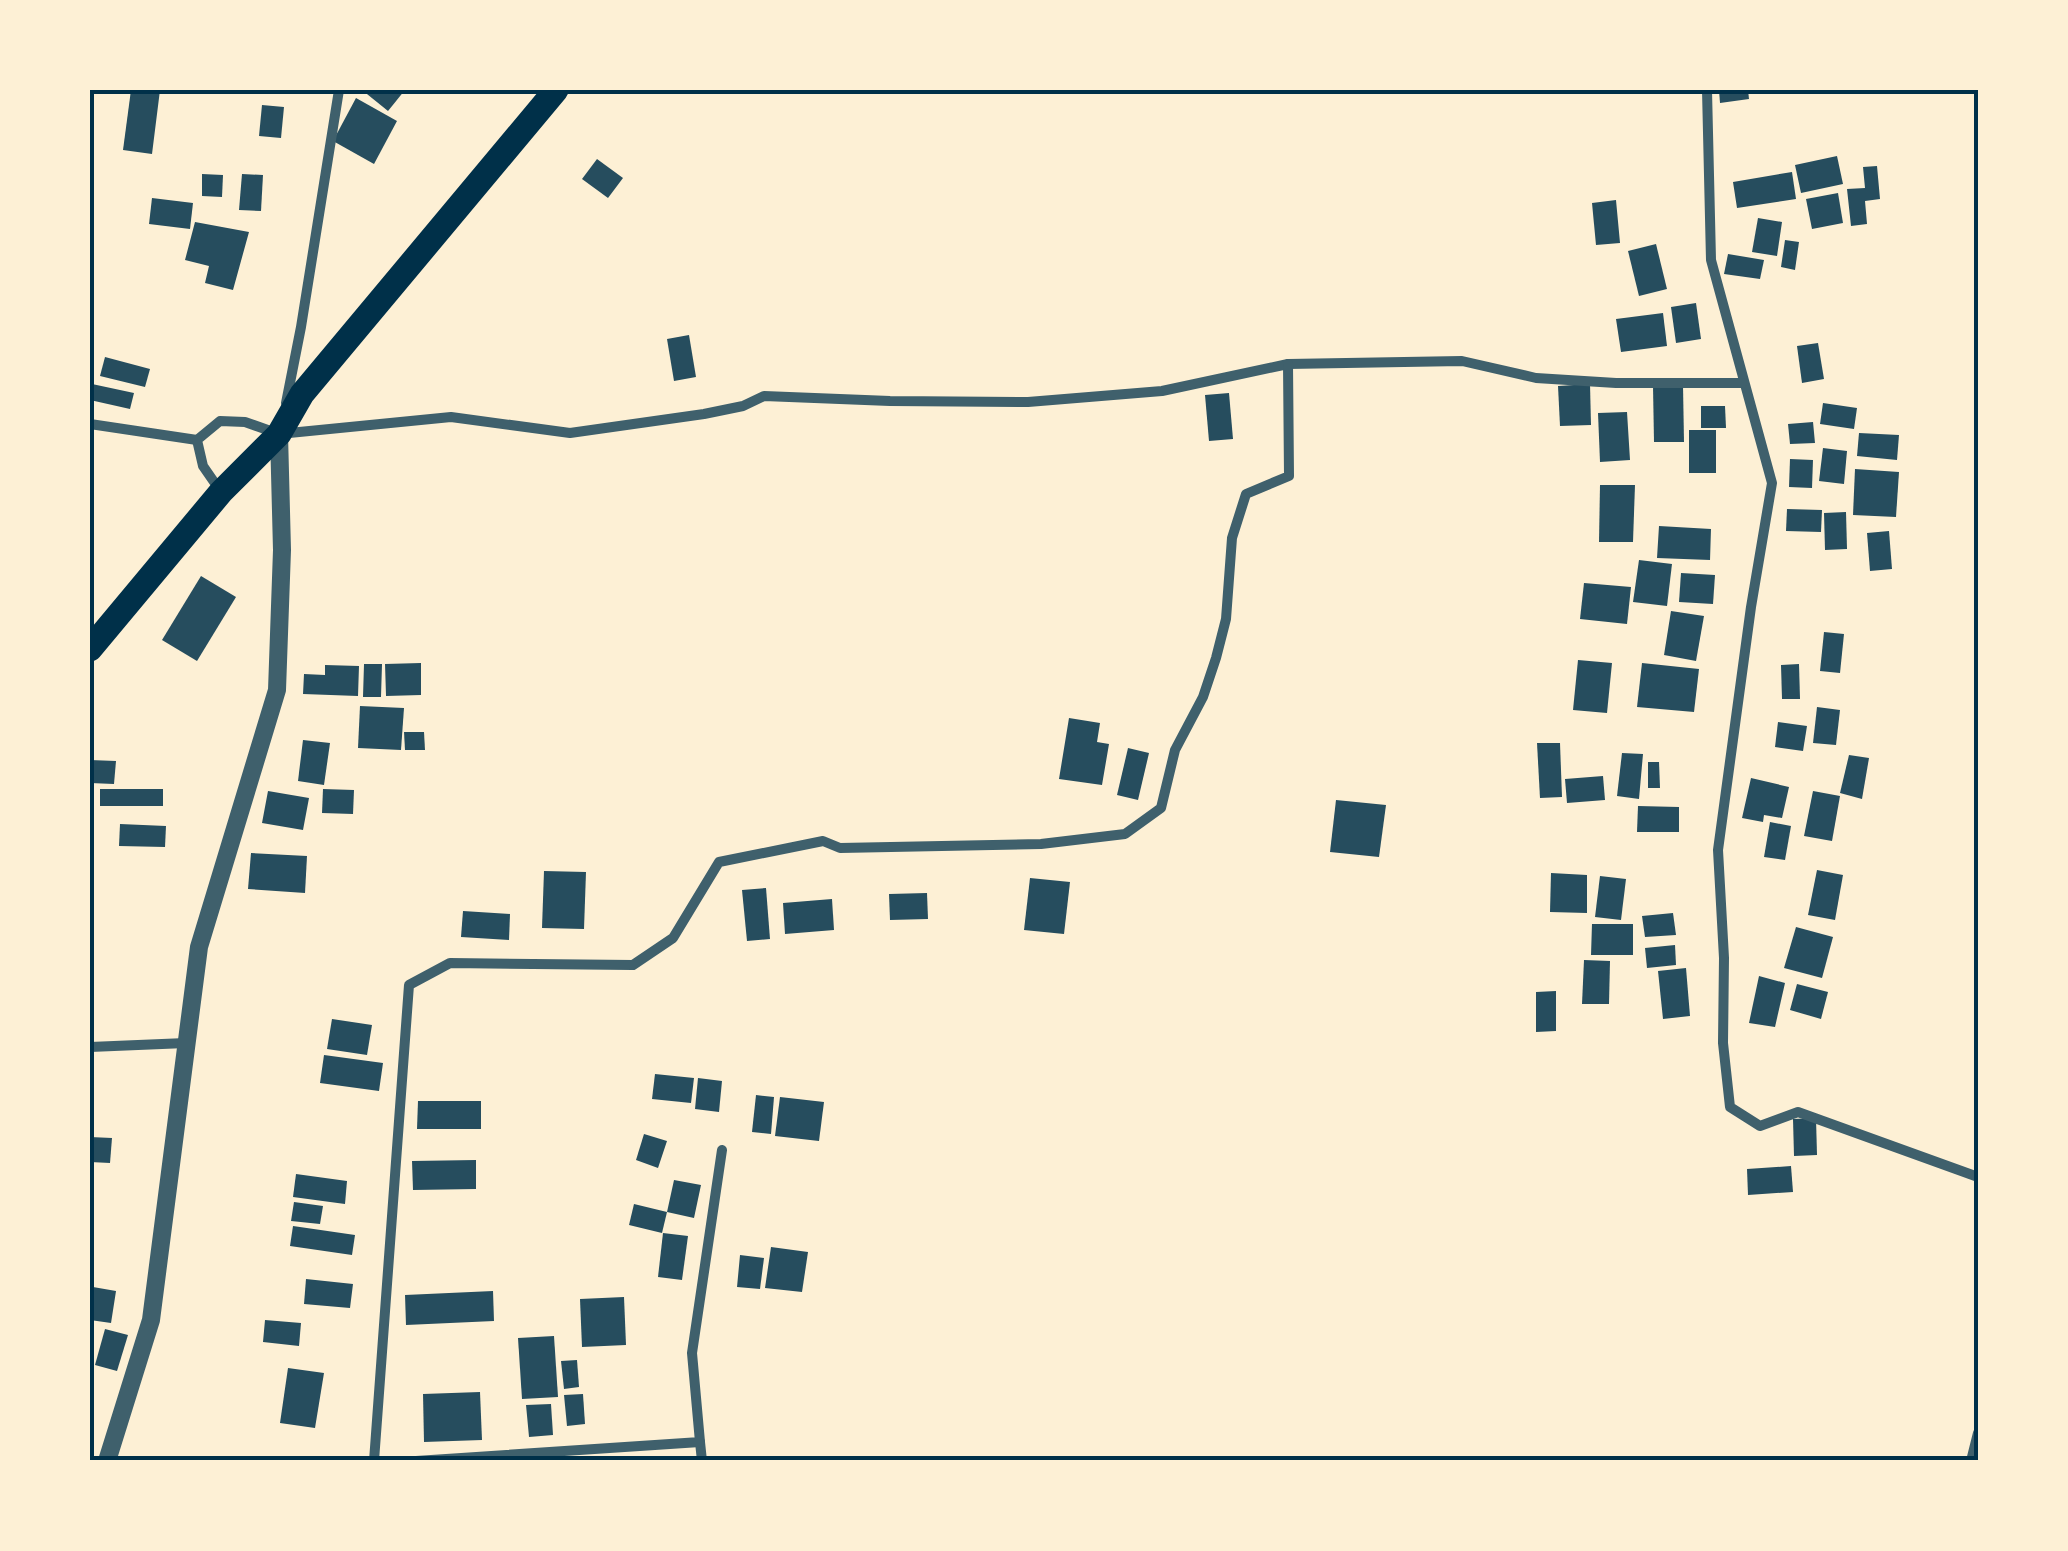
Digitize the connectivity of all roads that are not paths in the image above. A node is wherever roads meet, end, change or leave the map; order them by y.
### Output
1 (338, 90) edge
2 (556, 90) edge
3 (1707, 90) edge
4 (1288, 364) junction
5 (1742, 382) junction
6 (90, 424) edge
7 (279, 434) junction
8 (197, 440) junction
9 (221, 492) junction
10 (90, 649) edge
11 (186, 1043) junction
12 (90, 1046) edge
13 (722, 1150) dead end
14 (1978, 1178) edge
15 (1978, 1433) edge
16 (700, 1442) junction
17 (107, 1461) edge
18 (374, 1461) edge
19 (416, 1461) edge
20 (702, 1461) edge
21 (1971, 1461) edge

1 - 7 street
2 - 7 main road
3 - 5 street
4 - 5 street
4 - 7 street
4 - 18 street
5 - 14 street
6 - 8 street
7 - 8 street
7 - 9 main road
7 - 11 street
8 - 9 street
9 - 10 main road
11 - 12 street
11 - 17 street
13 - 16 street
15 - 21 street
16 - 19 street
16 - 20 street

